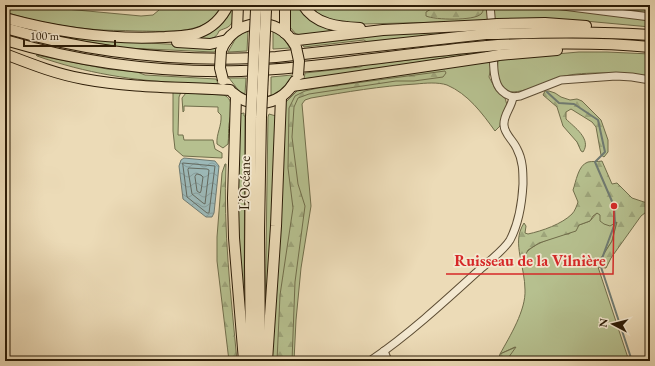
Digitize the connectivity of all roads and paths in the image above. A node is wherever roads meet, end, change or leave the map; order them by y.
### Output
1 (228, 5) edge
2 (238, 5) edge
3 (285, 5) edge
4 (303, 5) edge
5 (490, 5) edge
6 (555, 5) edge
7 (261, 8) edge
8 (650, 17) edge
9 (5, 18) edge
10 (5, 28) edge
11 (486, 29) junction
12 (237, 30) junction
13 (383, 30) junction
14 (650, 35) edge
15 (151, 38) junction
16 (5, 40) edge
17 (227, 40) junction
18 (291, 40) junction
19 (650, 47) edge
20 (5, 48) edge
21 (498, 50) junction
22 (5, 54) edge
23 (650, 80) edge
24 (135, 84) junction
25 (292, 86) junction
26 (233, 93) junction
27 (282, 97) junction
28 (513, 97) junction
29 (256, 117) junction
30 (384, 351) junction
31 (244, 361) edge
32 (251, 361) edge
33 (260, 361) edge
34 (267, 361) edge
35 (370, 361) edge
36 (388, 361) edge

1 - 15 highway
2 - 12 highway
3 - 18 highway
4 - 13 highway
5 - 28 street
6 - 8 street
7 - 29 highway, L’Océane, bridge
9 - 15 highway
10 - 11 highway
11 - 13 highway
11 - 14 highway, bridge
12 - 17 highway
12 - 18 highway
13 - 18 highway
15 - 17 highway
16 - 21 highway, bridge
17 - 26 highway, bridge
18 - 25 highway, bridge
19 - 21 highway
20 - 24 highway
21 - 25 highway, bridge
22 - 24 highway
23 - 28 street
24 - 26 highway
25 - 27 highway
26 - 27 highway
26 - 31 highway
27 - 34 highway
28 - 30 street
29 - 32 highway, L’Océane
29 - 33 highway, L’Océane
30 - 35 street
30 - 36 street

